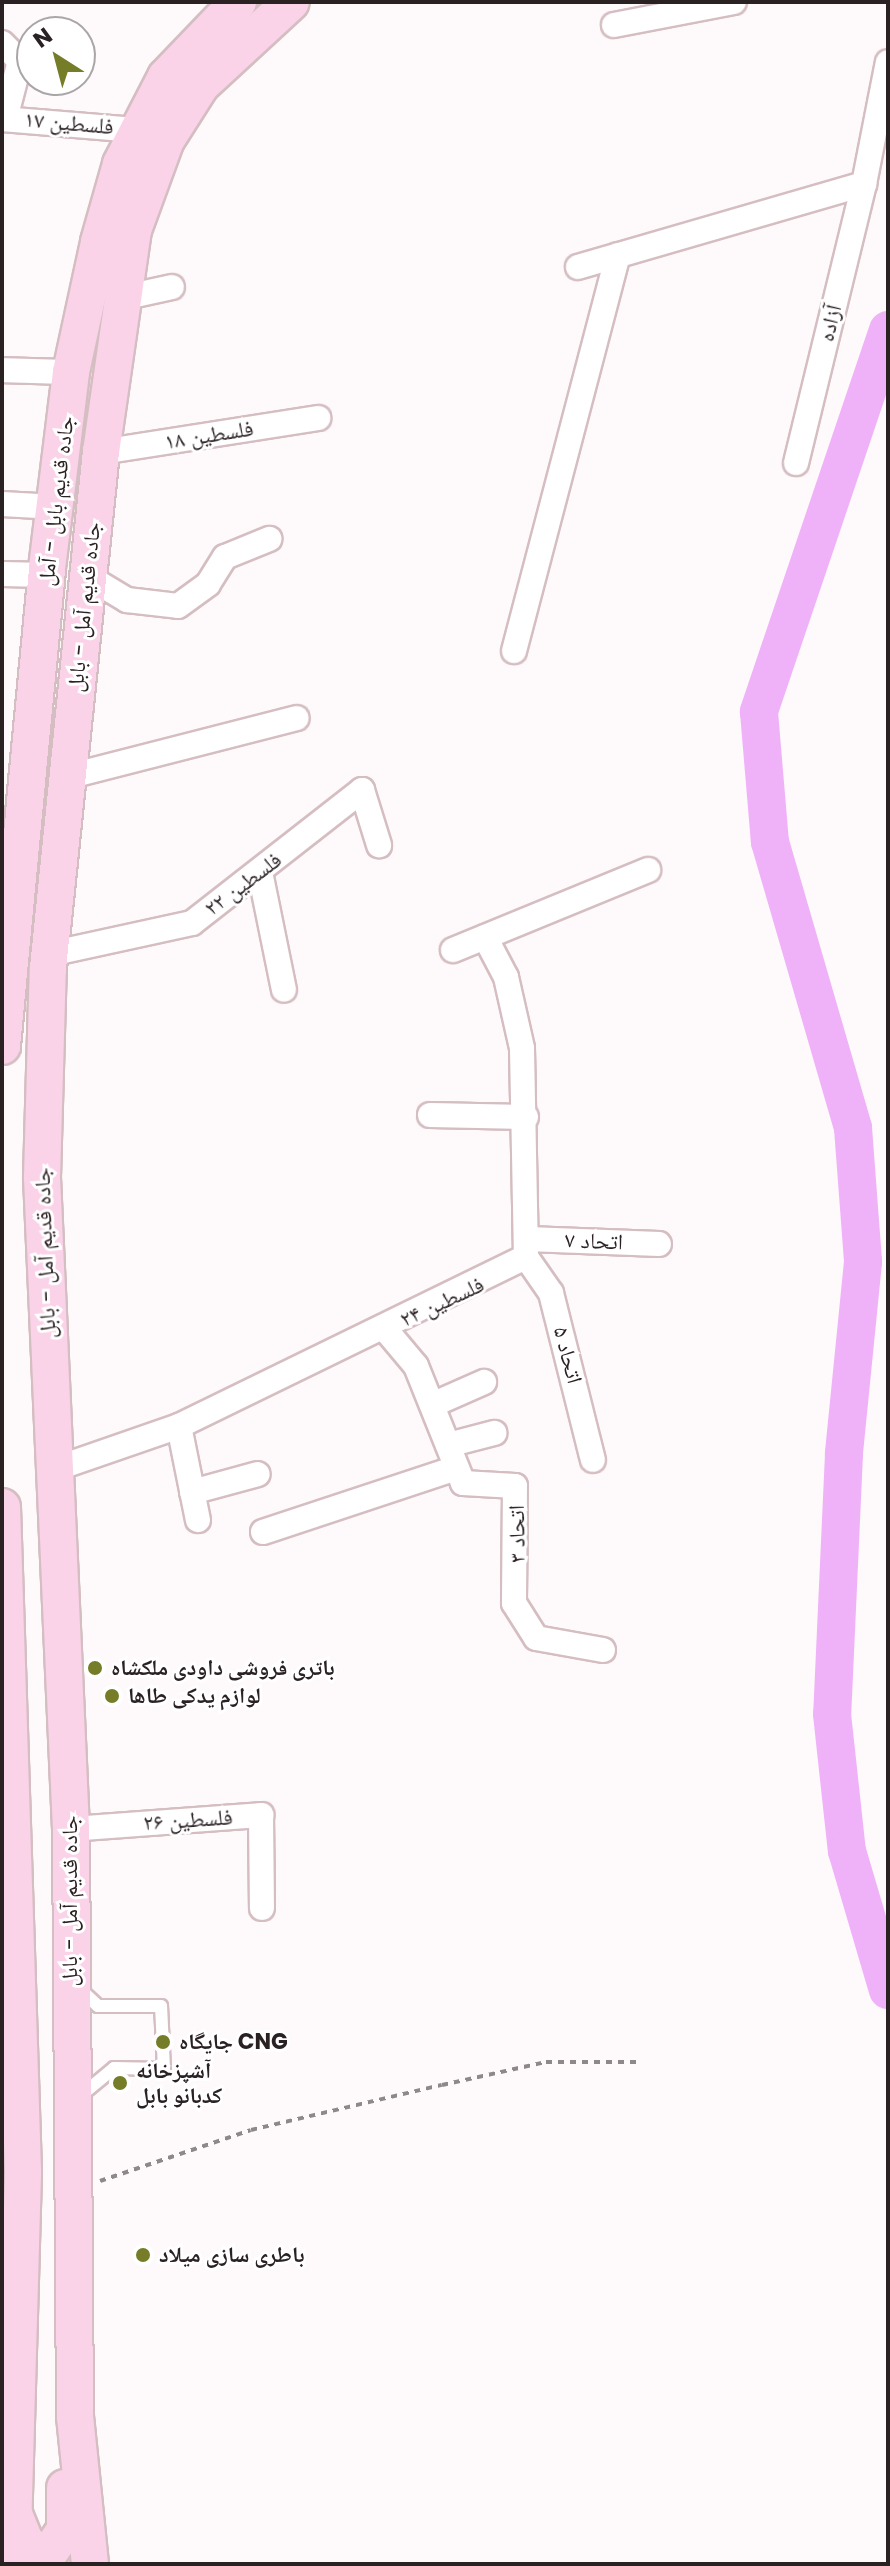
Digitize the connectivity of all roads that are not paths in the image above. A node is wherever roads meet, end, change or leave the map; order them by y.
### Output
1 (238, 2) edge
2 (291, 2) edge
3 (734, 2) edge
4 (614, 25) dead end
5 (2, 43) edge
6 (888, 62) edge
7 (4, 119) edge
8 (136, 130) junction
9 (864, 184) junction
10 (618, 255) junction
11 (578, 267) dead end
12 (172, 287) dead end
13 (122, 298) junction
14 (2, 370) edge
15 (71, 372) junction
16 (318, 418) dead end
17 (101, 452) junction
18 (796, 463) dead end
19 (2, 504) edge
20 (56, 507) junction
21 (269, 539) dead end
22 (2, 574) edge
23 (47, 575) junction
24 (87, 576) junction
25 (514, 651) dead end
26 (297, 718) dead end
27 (67, 777) junction
28 (379, 845) dead end
29 (11, 848) edge
30 (648, 870) dead end
31 (260, 872) junction
32 (485, 937) junction
33 (453, 950) dead end
34 (50, 954) junction
35 (5, 974) edge
36 (284, 990) dead end
37 (2, 1046) edge
38 (430, 1115) dead end
39 (526, 1117) junction
40 (659, 1244) dead end
41 (527, 1248) junction
42 (385, 1329) junction
43 (484, 1382) dead end
44 (432, 1405) junction
45 (179, 1426) junction
46 (494, 1433) dead end
47 (448, 1445) junction
48 (593, 1460) dead end
49 (457, 1468) junction
50 (55, 1469) junction
51 (258, 1474) dead end
52 (192, 1492) junction
53 (2, 1507) edge
54 (198, 1520) dead end
55 (2, 1529) edge
56 (263, 1532) dead end
57 (603, 1650) dead end
58 (6, 1653) edge
59 (7, 1819) edge
60 (71, 1829) junction
61 (262, 1908) dead end
62 (70, 1979) junction
63 (73, 2101) junction
64 (12, 2104) edge
65 (12, 2176) edge
66 (11, 2389) edge
67 (75, 2416) junction
68 (9, 2502) junction
69 (12, 2564) edge
70 (90, 2564) edge

1 - 8 main road, جاده قدیم بابل - آمل
2 - 13 main road, جاده قدیم آمل - بابل
3 - 4 street
5 - 7 street
6 - 9 street, آزاده
7 - 8 street, فلسطین ۱۷
8 - 15 main road, جاده قدیم بابل - آمل
9 - 10 street
9 - 18 street, آزاده
10 - 11 street
10 - 25 street
12 - 13 street
13 - 17 main road, جاده قدیم آمل - بابل
14 - 15 street
15 - 20 main road, جاده قدیم بابل - آمل
16 - 17 street, فلسطین ۱۸
17 - 24 main road, جاده قدیم آمل - بابل
19 - 20 street
20 - 23 main road, جاده قدیم بابل - آمل
21 - 24 street
22 - 23 street
23 - 29 main road, جاده قدیم بابل - آمل
24 - 27 main road, جاده قدیم آمل - بابل
26 - 27 street
27 - 34 main road, جاده قدیم آمل - بابل
28 - 31 street, فلسطین ۲۲
29 - 35 main road, جاده قدیم بابل - آمل
30 - 32 street
31 - 34 street, فلسطین ۲۲
31 - 36 street
32 - 33 street
32 - 39 street
34 - 50 main road, جاده قدیم آمل - بابل
35 - 37 main road, جاده قدیم بابل - آمل
38 - 39 street
39 - 41 street
40 - 41 street, اتحاد ۷
41 - 42 street, فلسطین ۲۴
41 - 48 street, اتحاد ۵
42 - 44 street
42 - 45 street, فلسطین ۲۴
43 - 44 street
44 - 47 street
45 - 50 street, فلسطین ۲۴
45 - 52 street
46 - 47 street
47 - 49 street
49 - 56 street
49 - 57 street, اتحاد ۳
50 - 60 main road, جاده قدیم آمل - بابل
51 - 52 street
52 - 54 street
53 - 55 main road
55 - 58 main road
58 - 59 main road
59 - 64 main road
60 - 61 street, فلسطين ٢۶
60 - 62 main road, جاده قدیم آمل - بابل
62 - 63 main road, جاده قدیم آمل - بابل
62 - 63 lane
63 - 67 main road, جاده قدیم آمل - بابل
64 - 65 main road
65 - 66 main road
66 - 68 main road
67 - 68 main road
67 - 70 main road, جاده قدیم آمل - بابل
68 - 69 main road

